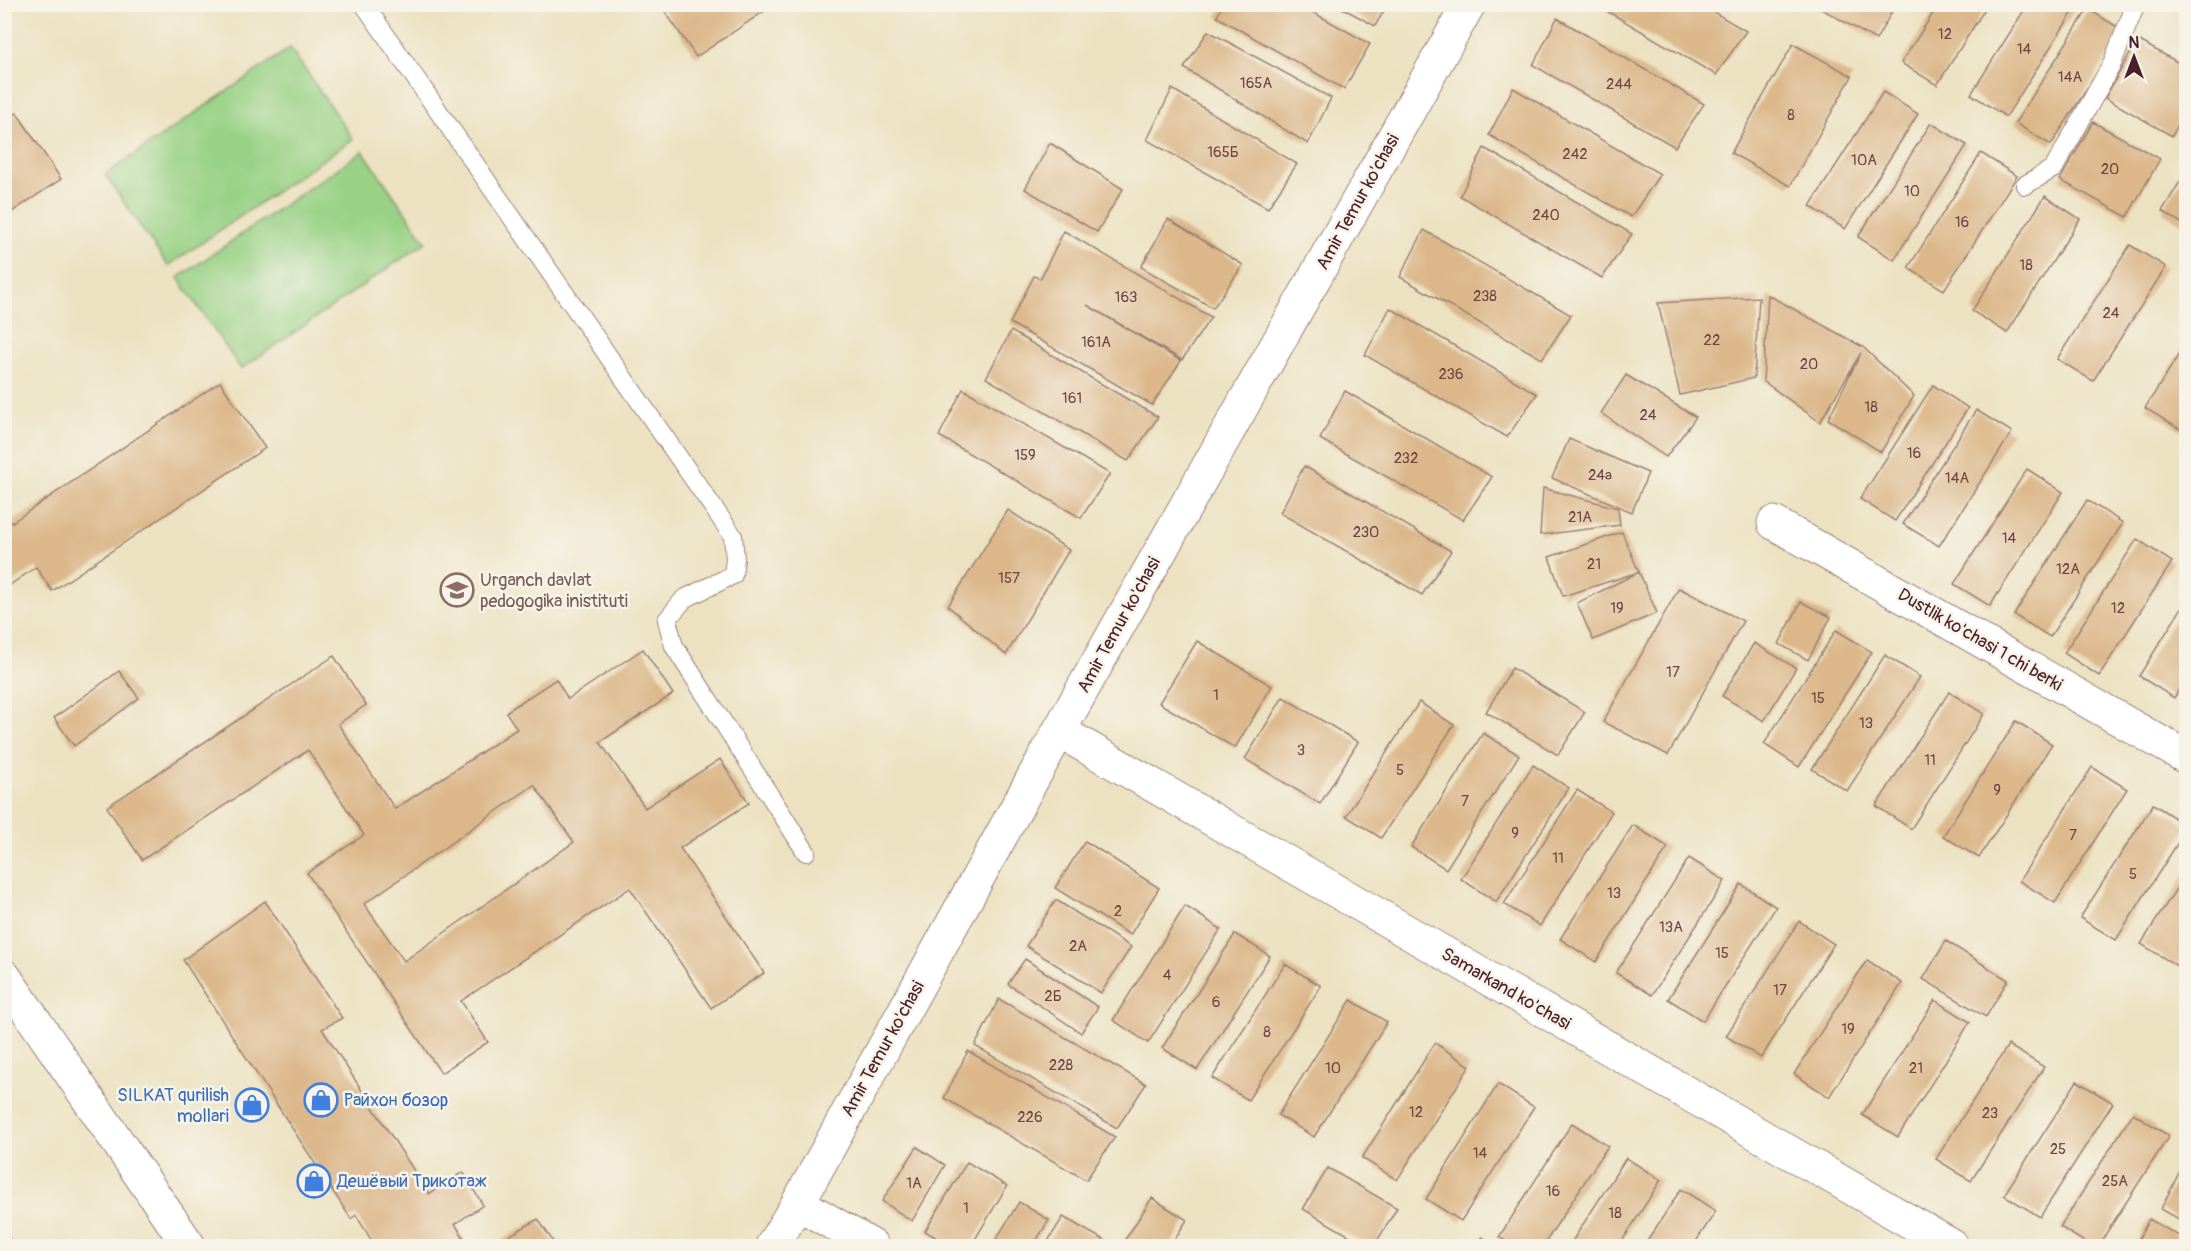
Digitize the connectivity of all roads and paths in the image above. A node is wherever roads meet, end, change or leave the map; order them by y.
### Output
1 (364, 4) edge
2 (1469, 4) edge
3 (2136, 4) edge
4 (2025, 185) dead end
5 (1774, 523) dead end
6 (1059, 731) junction
7 (2187, 757) edge
8 (806, 852) dead end
9 (4, 976) edge
10 (798, 1203) junction
11 (189, 1246) edge
12 (772, 1246) edge
13 (872, 1246) edge
14 (1952, 1246) edge

1 - 8 lane
2 - 6 street, Amir Temur ko'chasi
3 - 4 lane
5 - 7 street, Dustlik ko'chasi 1 chi berki
6 - 10 street, Amir Temur ko'chasi
6 - 14 street, Samarkand ko'chasi
9 - 11 street
10 - 12 street, Amir Temur ko'chasi
10 - 13 street

